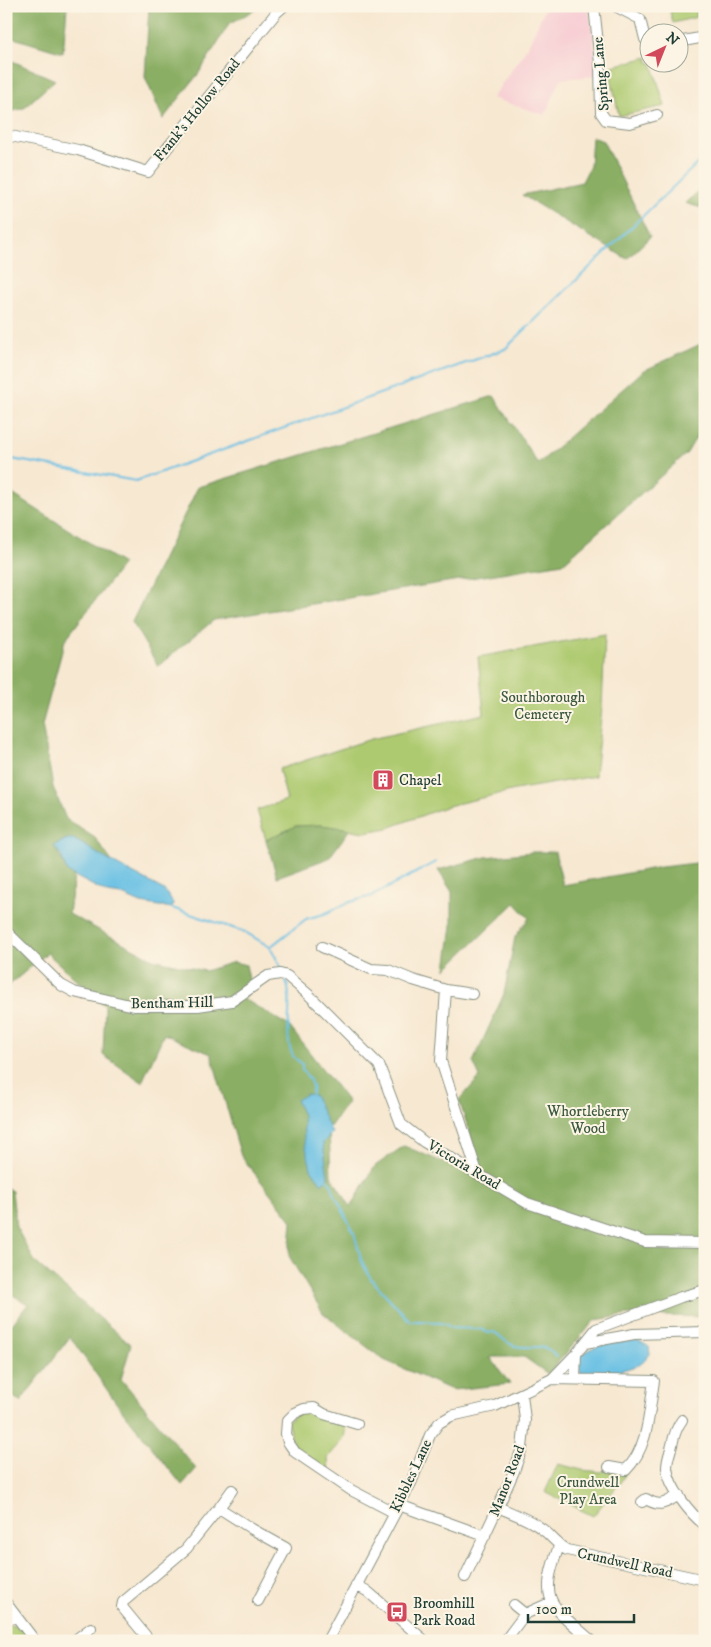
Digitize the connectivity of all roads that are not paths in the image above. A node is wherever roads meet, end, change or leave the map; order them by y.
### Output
1 (284, 6) edge
2 (594, 6) edge
3 (615, 6) edge
4 (641, 22) edge
5 (705, 37) edge
6 (688, 40) edge
7 (657, 115) dead end
8 (6, 135) edge
9 (6, 931) edge
10 (322, 947) dead end
11 (294, 981) joint
12 (446, 990) junction
13 (472, 994) dead end
14 (477, 1172) junction
15 (705, 1243) edge
16 (705, 1290) edge
17 (705, 1332) edge
18 (585, 1343) junction
19 (576, 1354) junction
20 (576, 1378) junction
21 (552, 1379) junction
22 (522, 1394) junction
23 (682, 1420) dead end
24 (357, 1424) dead end
25 (609, 1467) dead end
26 (232, 1490) dead end
27 (679, 1495) junction
28 (642, 1502) dead end
29 (498, 1507) junction
30 (219, 1508) junction
31 (397, 1509) junction
32 (705, 1525) edge
33 (485, 1536) junction
34 (559, 1546) junction
35 (465, 1577) dead end
36 (705, 1580) edge
37 (356, 1585) junction
38 (258, 1601) dead end
39 (552, 1602) junction
40 (6, 1603) edge
41 (514, 1605) dead end
42 (525, 1614) junction
43 (16, 1616) junction
44 (6, 1620) edge
45 (91, 1628) dead end
46 (507, 1638) dead end
47 (35, 1641) edge
48 (74, 1641) edge
49 (150, 1641) edge
50 (327, 1641) edge
51 (425, 1641) edge
52 (592, 1641) edge

1 - 8 street, Frank's Hollow Road
2 - 7 street, Spring Lane
3 - 4 street
5 - 6 street
9 - 11 street, Bentham Hill
10 - 12 street
11 - 14 street, Victoria Road
12 - 13 street
12 - 14 street
14 - 15 street, Victoria Road
16 - 18 street, Kibbles Lane
17 - 18 street
18 - 19 street, Kibbles Lane
19 - 20 street
19 - 21 street, Kibbles Lane
20 - 21 street
20 - 25 street
21 - 22 street, Kibbles Lane
22 - 29 street, Manor Road
22 - 31 street, Kibbles Lane
23 - 27 street
24 - 31 street, Manor Road
26 - 30 street
27 - 28 street
27 - 32 street
29 - 33 street, Manor Road
29 - 34 street, Crundwell Road
30 - 38 street
30 - 49 street
31 - 33 street, Manor Road
31 - 37 street, Kibbles Lane
33 - 35 street, Manor Road
34 - 36 street, Crundwell Road
34 - 39 street
37 - 50 street, Kibbles Lane
37 - 51 street
39 - 42 street
39 - 52 street
40 - 43 street
41 - 42 street
42 - 46 street
43 - 44 street
43 - 47 street
45 - 48 street

